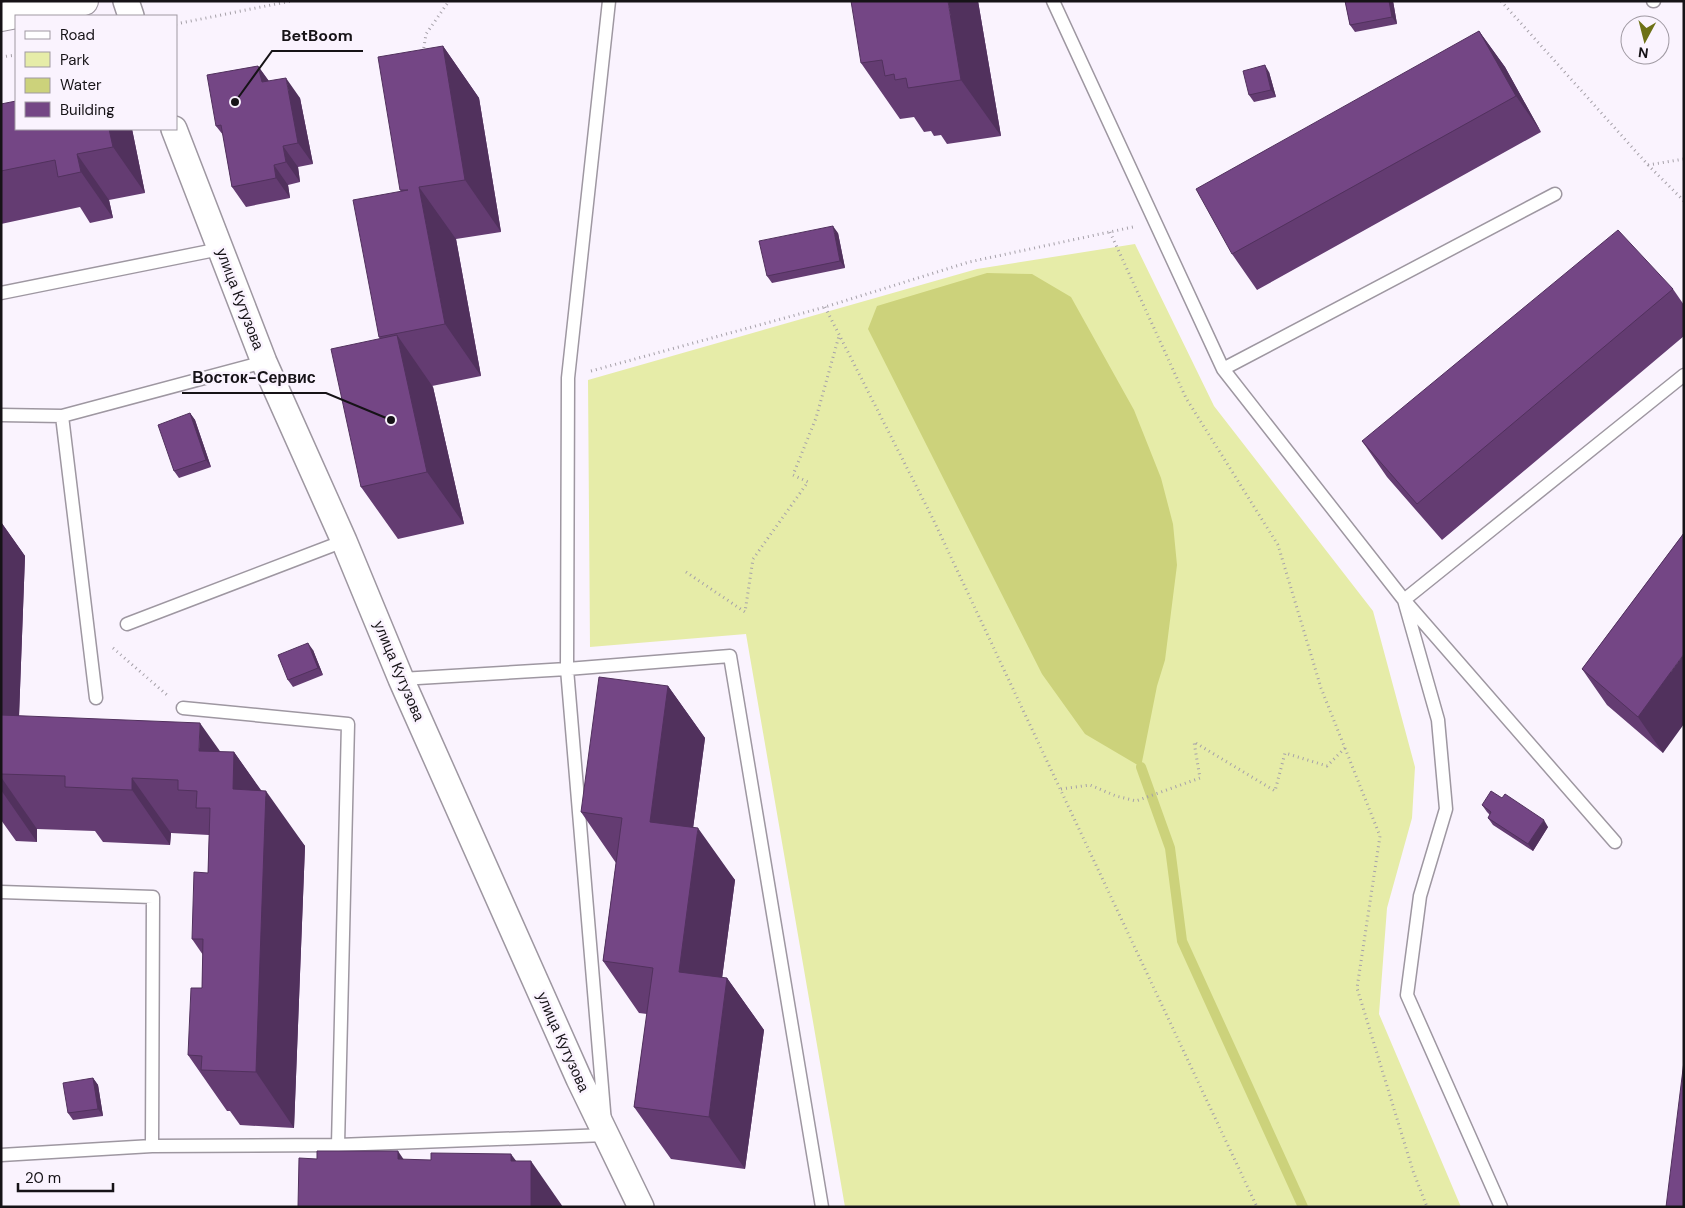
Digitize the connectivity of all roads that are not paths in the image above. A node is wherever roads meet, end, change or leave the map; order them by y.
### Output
1 (84, 1) edge
2 (126, 1) edge
3 (610, 1) edge
4 (1053, 1) edge
5 (131, 15) edge
6 (1, 17) edge
7 (174, 130) edge
8 (1555, 194) dead end
9 (220, 249) junction
10 (1, 293) edge
11 (264, 362) junction
12 (1223, 369) junction
13 (1684, 375) edge
14 (1, 415) edge
15 (62, 416) junction
16 (344, 541) junction
17 (1404, 600) junction
18 (127, 624) dead end
19 (567, 669) junction
20 (402, 679) junction
21 (96, 698) dead end
22 (183, 708) road end
23 (1614, 842) dead end
24 (1, 892) edge
25 (606, 1135) junction
26 (338, 1145) junction
27 (152, 1146) junction
28 (1, 1155) edge
29 (641, 1207) edge
30 (822, 1207) edge
31 (1501, 1207) edge

1 - 6 main road
2 - 5 street
3 - 19 lane
4 - 12 lane
7 - 9 street, улица Кутузова
8 - 12 lane
9 - 10 lane
9 - 11 street, улица Кутузова
11 - 15 lane
11 - 16 street, улица Кутузова
12 - 17 lane
13 - 17 lane
14 - 15 lane
15 - 21 lane
16 - 18 lane
16 - 20 street, улица Кутузова
17 - 23 lane
17 - 31 lane
19 - 20 lane
19 - 25 lane
19 - 30 lane
20 - 25 street, улица Кутузова
22 - 26 lane
24 - 27 lane
25 - 26 lane
25 - 29 street, улица Кутузова
26 - 27 lane
27 - 28 lane

